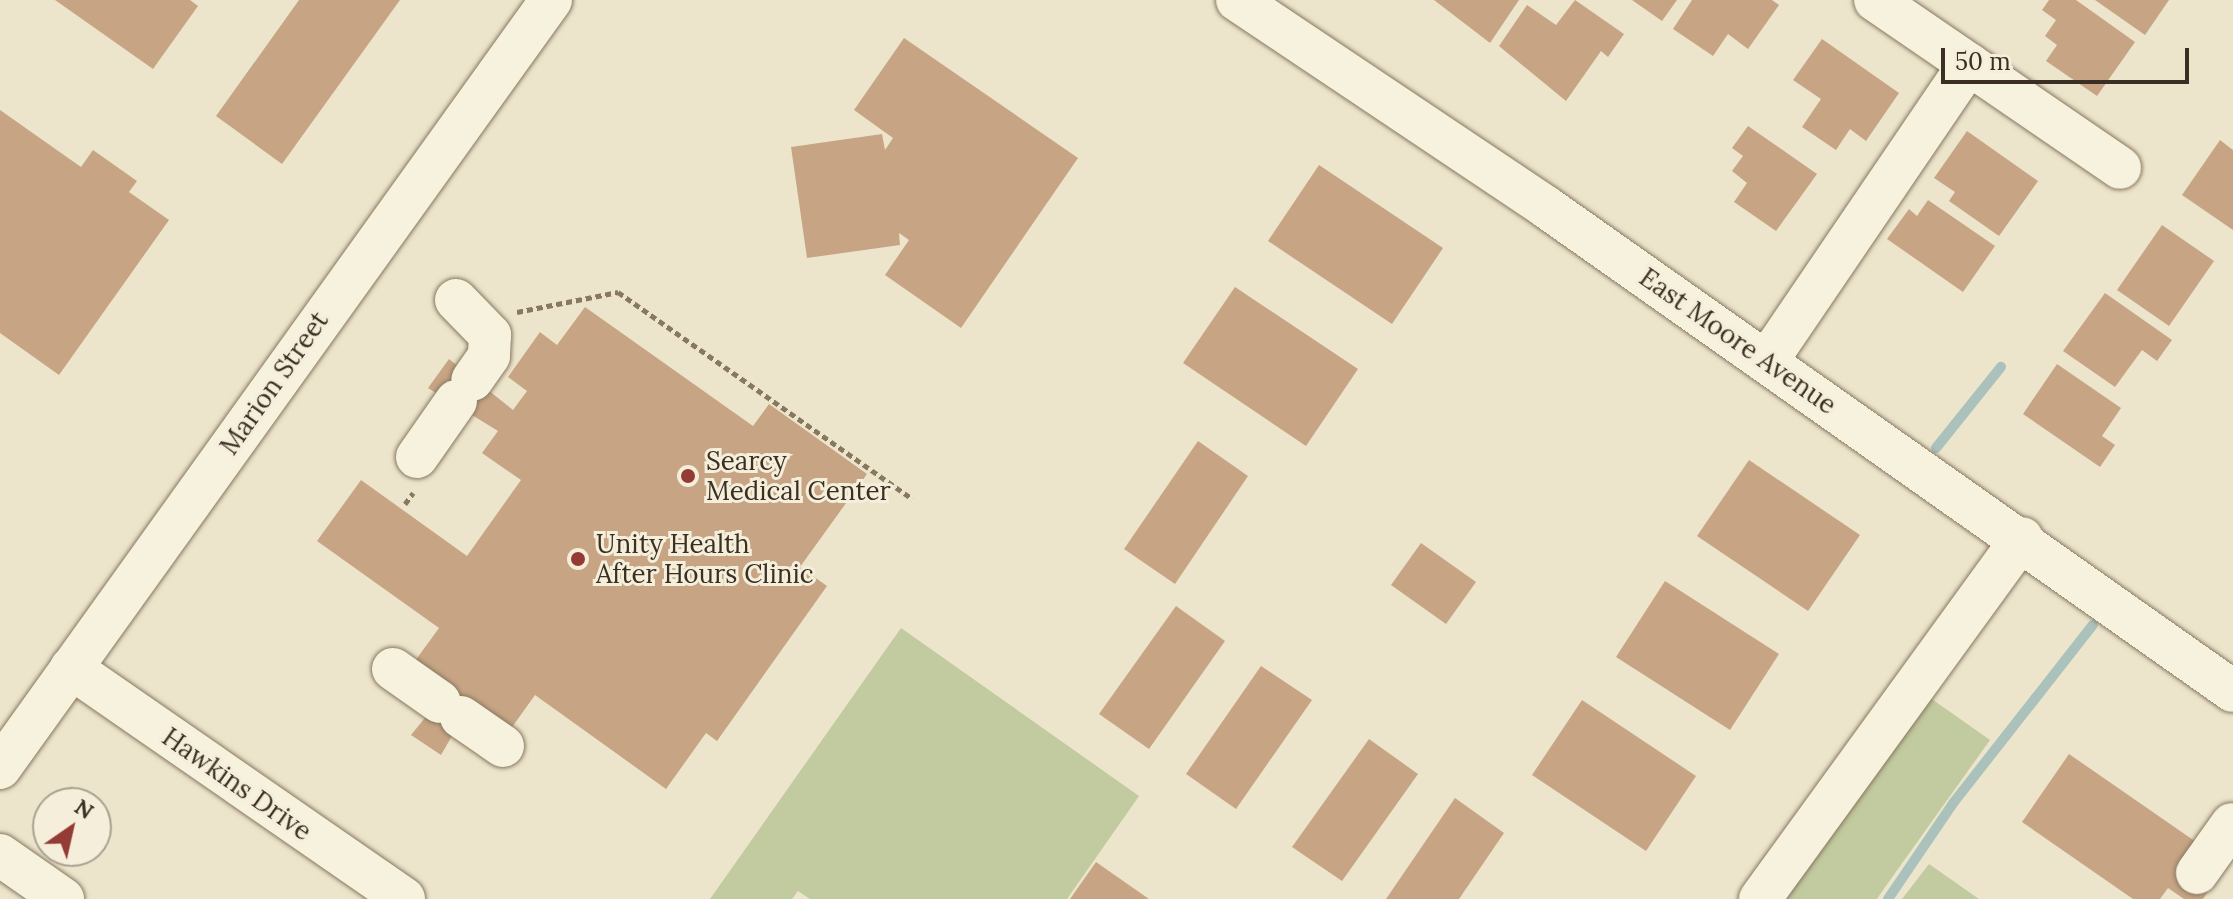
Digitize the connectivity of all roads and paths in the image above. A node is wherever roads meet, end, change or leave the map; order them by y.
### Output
1 (551, 0) edge
2 (1237, 0) edge
3 (1875, 0) edge
4 (1969, 64) junction
5 (2120, 168) dead end
6 (456, 300) dead end
7 (500, 316) dead end
8 (1767, 361) junction
9 (420, 468) joint
10 (912, 499) dead end
11 (405, 504) dead end
12 (2022, 538) junction
13 (71, 668) junction
14 (393, 669) dead end
15 (2233, 691) edge
16 (503, 746) dead end
17 (0, 768) edge
18 (2232, 824) edge
19 (0, 855) edge
20 (2185, 889) edge
21 (63, 899) edge
22 (404, 899) edge
23 (1760, 899) edge

1 - 13 street, Marion Street
2 - 8 street, East Moore Avenue
3 - 4 street
4 - 5 street
4 - 8 street
6 - 9 street
7 - 10 path
8 - 12 street, East Moore Avenue
9 - 11 path
12 - 15 street, East Moore Avenue
12 - 23 street
13 - 17 street, Marion Street
13 - 22 street, Hawkins Drive
14 - 16 street
18 - 20 street
19 - 21 street

